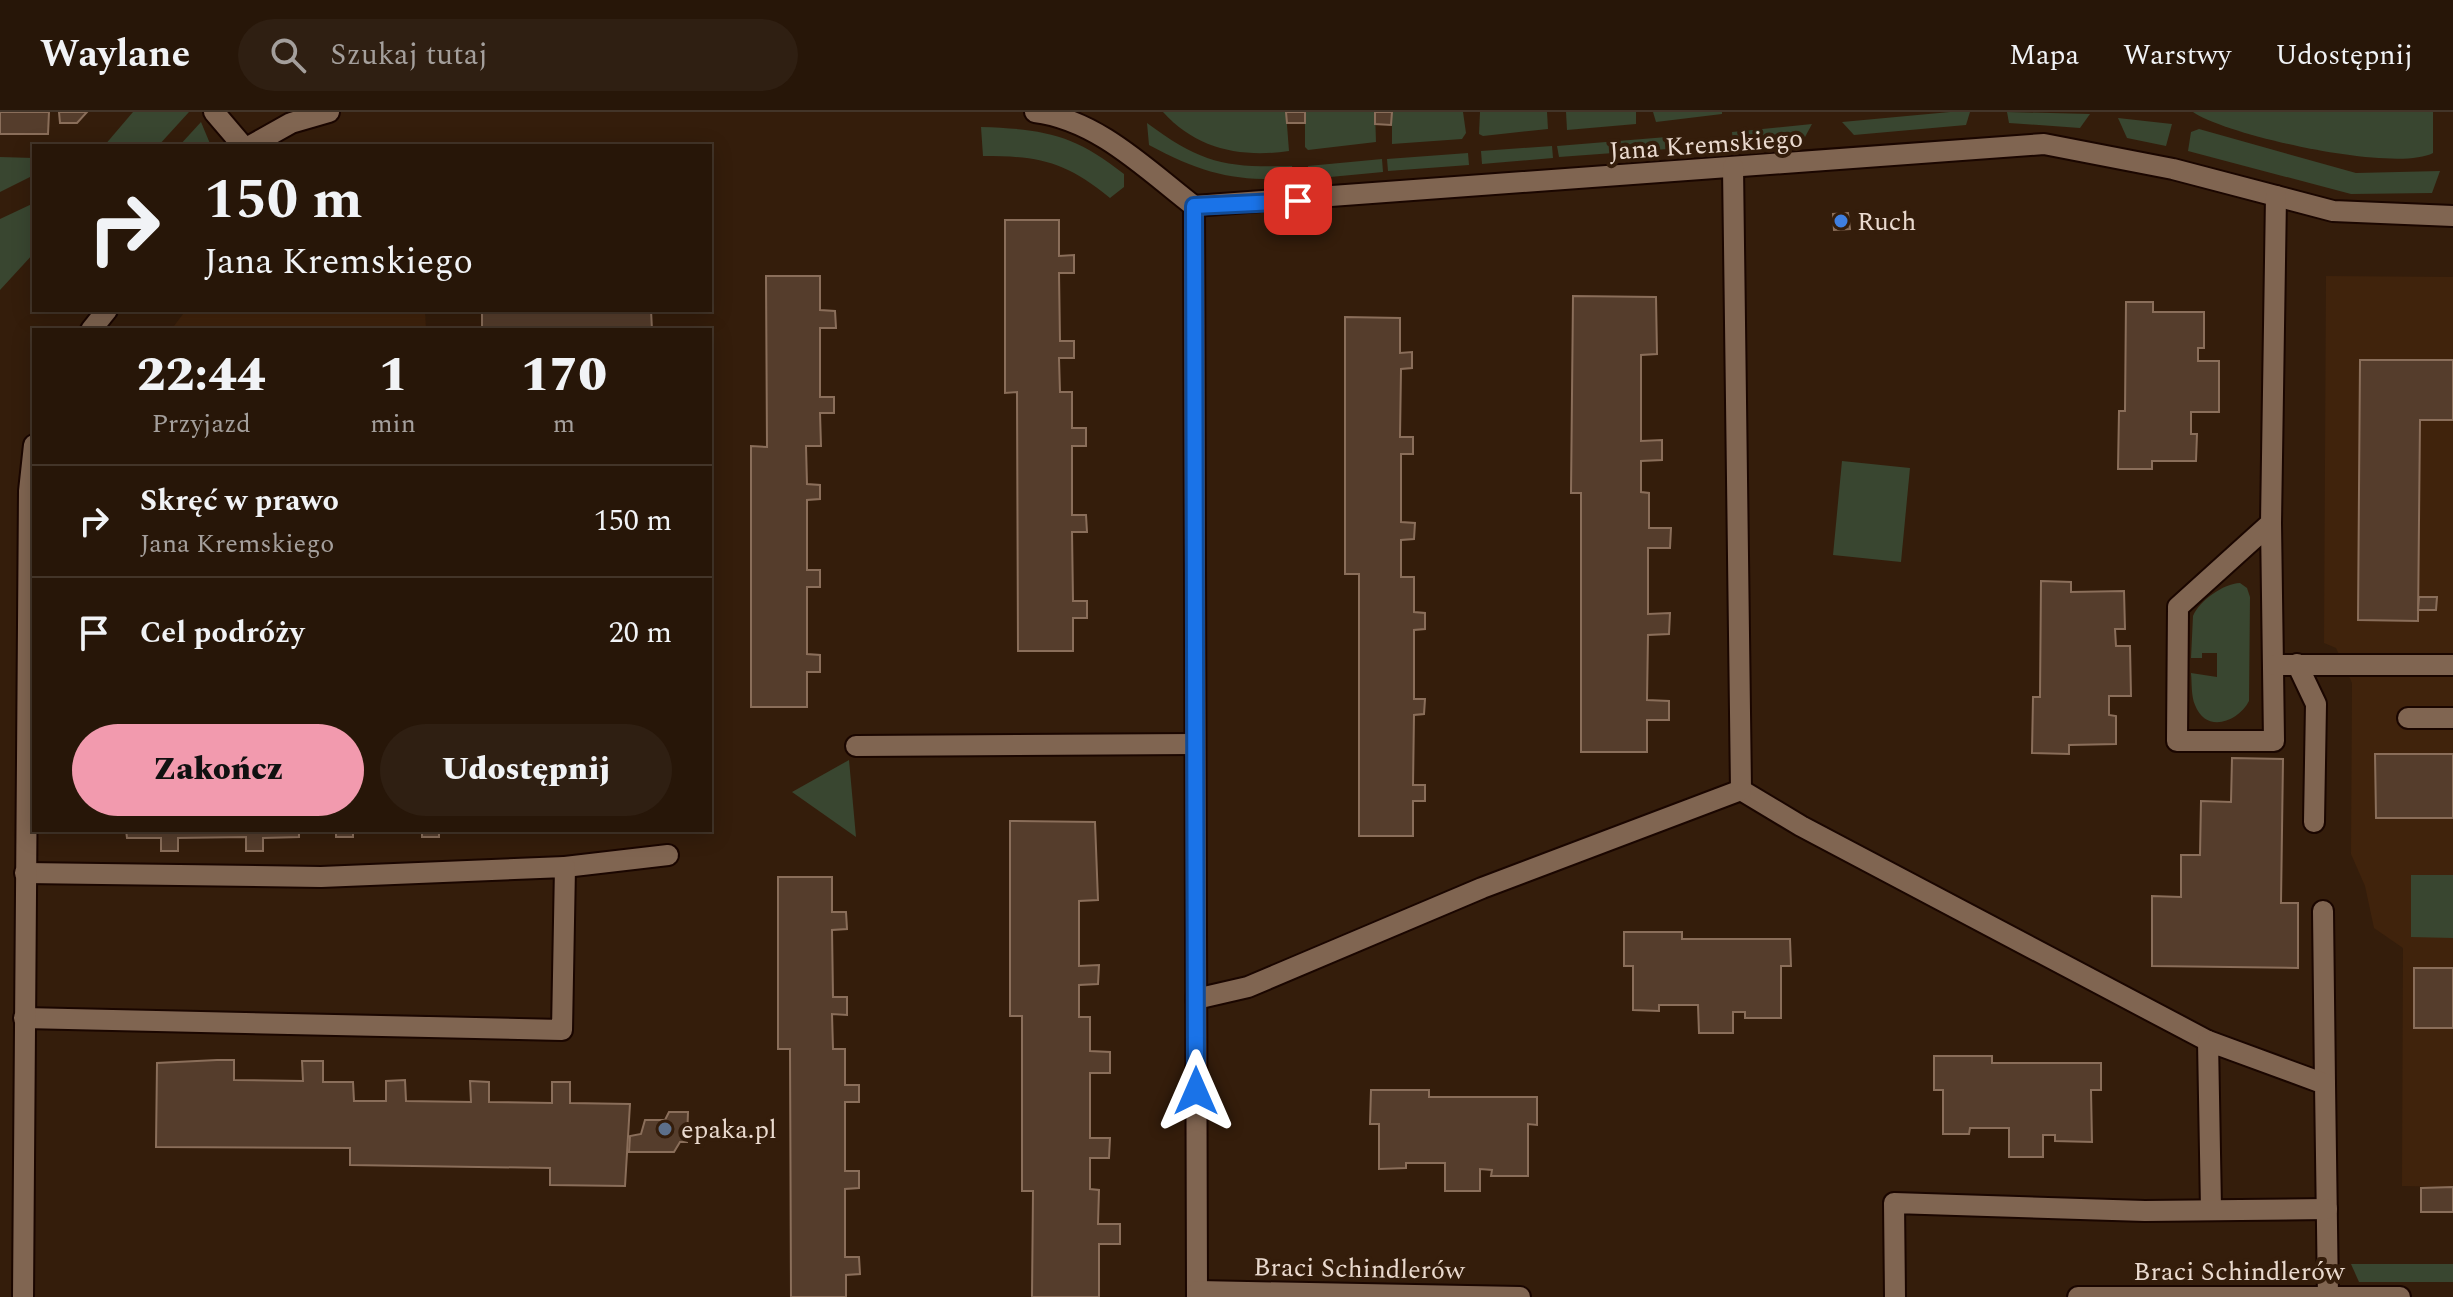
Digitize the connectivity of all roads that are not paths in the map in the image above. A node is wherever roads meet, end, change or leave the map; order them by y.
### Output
1 (214, 112) edge
2 (329, 112) edge
3 (1035, 112) edge
4 (241, 144) edge
5 (254, 144) edge
6 (1733, 167) junction
7 (2276, 196) junction
8 (1194, 206) junction
9 (2453, 216) edge
10 (105, 312) edge
11 (93, 328) edge
12 (32, 463) edge
13 (2271, 523) junction
14 (2297, 664) junction
15 (2274, 665) junction
16 (2453, 665) edge
17 (2408, 718) dead end
18 (2453, 718) edge
19 (1194, 744) junction
20 (856, 746) dead end
21 (1741, 790) junction
22 (2314, 822) dead end
23 (668, 855) dead end
24 (565, 867) junction
25 (25, 873) junction
26 (2323, 911) dead end
27 (1196, 999) junction
28 (24, 1018) junction
29 (2208, 1041) junction
30 (2325, 1084) junction
31 (2211, 1209) junction
32 (2327, 1209) junction
33 (1198, 1294) edge
34 (23, 1297) edge
35 (1520, 1297) edge
36 (1895, 1297) edge
37 (2078, 1297) edge
38 (2328, 1297) edge
39 (2400, 1297) edge

1 - 4 street
2 - 5 street
3 - 8 street
6 - 7 street, Jana Kremskiego
6 - 8 street, Jana Kremskiego
6 - 21 street
7 - 9 street, Jana Kremskiego
7 - 13 street
8 - 19 street
10 - 11 street
12 - 25 street
13 - 15 street
13 - 15 street
14 - 15 street
14 - 16 street
14 - 22 street
17 - 18 street
19 - 20 street
19 - 27 street
21 - 27 street
21 - 29 street
23 - 24 street
24 - 25 street
24 - 28 street
25 - 28 street
26 - 30 street
27 - 33 street
28 - 34 street
29 - 30 street
29 - 31 street
30 - 32 street
31 - 32 street
31 - 36 street
32 - 38 street
33 - 35 street, Braci Schindlerów
37 - 38 street, Braci Schindlerów
38 - 39 street, Braci Schindlerów

